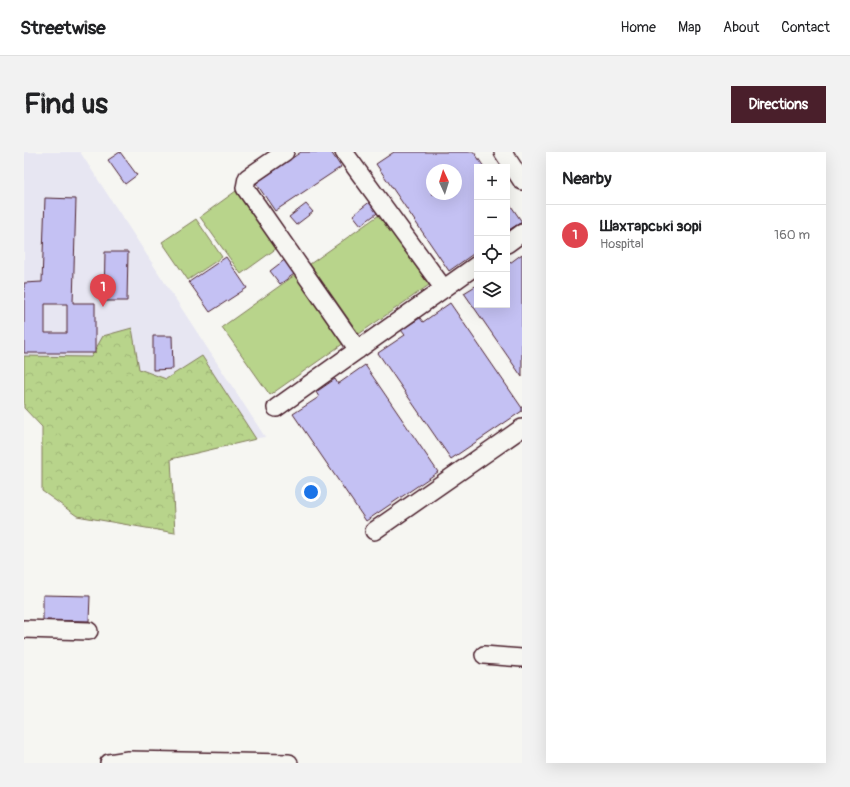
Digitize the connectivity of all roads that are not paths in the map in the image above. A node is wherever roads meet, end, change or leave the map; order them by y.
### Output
1 (285, 152) edge
2 (344, 152) edge
3 (502, 152) edge
4 (522, 181) edge
5 (522, 233) edge
6 (510, 242) edge
7 (474, 267) edge
8 (444, 289) junction
9 (358, 350) junction
10 (276, 408) dead end
11 (522, 428) edge
12 (374, 531) dead end
13 (24, 629) edge
14 (89, 631) dead end
15 (484, 655) dead end
16 (522, 658) edge
17 (109, 763) edge
18 (269, 763) edge
19 (288, 763) edge

1 - 9 street
2 - 8 street
3 - 4 street
5 - 6 street
7 - 8 street
8 - 9 street
9 - 10 street
11 - 12 street
13 - 14 street
15 - 16 street
17 - 18 street
18 - 19 street

